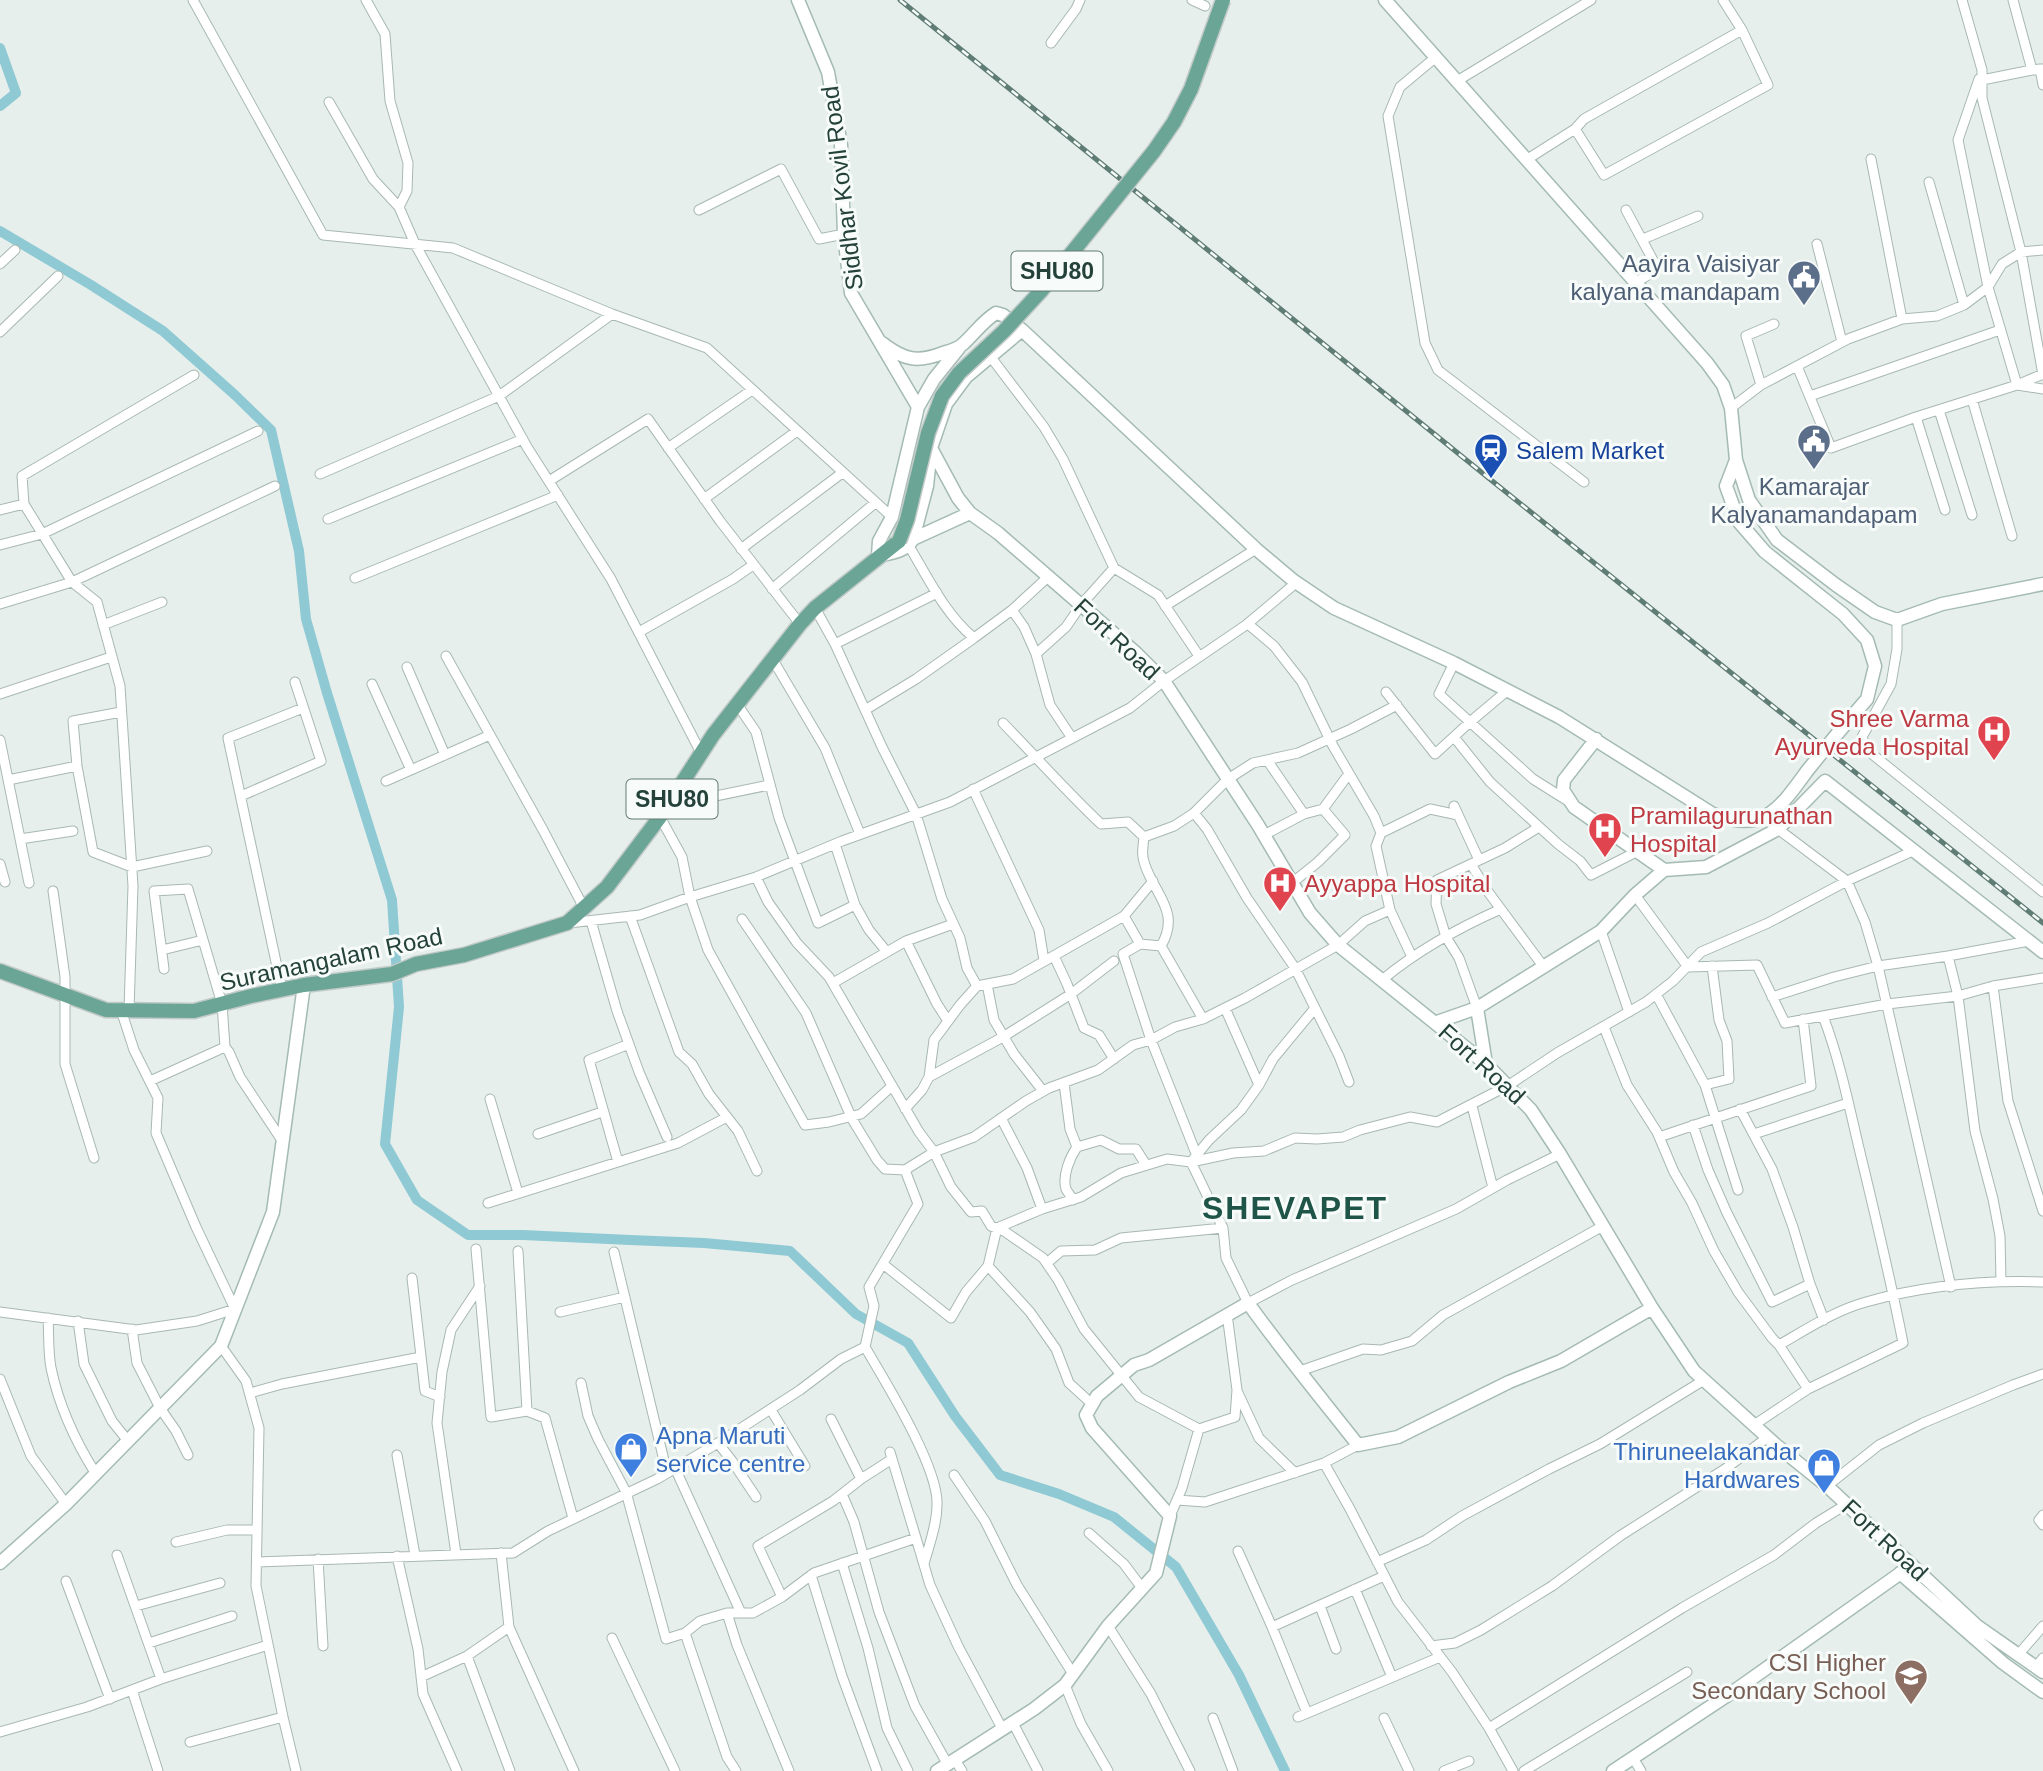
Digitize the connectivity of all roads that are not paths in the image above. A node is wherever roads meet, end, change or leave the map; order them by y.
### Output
1 (193, 0) edge
2 (366, 0) edge
3 (798, 0) edge
4 (1080, 0) edge
5 (1192, 0) edge
6 (1223, 0) edge
7 (1386, 0) edge
8 (1591, 0) edge
9 (1723, 0) edge
10 (1962, 0) edge
11 (2013, 0) edge
12 (1209, 3) edge
13 (1742, 30) junction
14 (1051, 43) dead end
15 (1436, 57) junction
16 (2039, 69) edge
17 (1982, 75) junction
18 (1457, 80) junction
19 (2043, 85) edge
20 (329, 102) dead end
21 (1575, 129) junction
22 (1871, 159) dead end
23 (1526, 160) junction
24 (1929, 182) dead end
25 (399, 207) junction
26 (699, 210) dead end
27 (1626, 210) dead end
28 (1698, 216) dead end
29 (844, 234) junction
30 (1643, 239) junction
31 (415, 244) junction
32 (1817, 244) dead end
33 (15, 250) dead end
34 (2043, 250) edge
35 (2021, 252) junction
36 (0, 264) edge
37 (58, 276) dead end
38 (1636, 282) junction
39 (1988, 287) junction
40 (1964, 305) junction
41 (612, 314) junction
42 (1902, 318) junction
43 (1774, 324) dead end
44 (1023, 330) junction
45 (2000, 330) junction
46 (0, 332) edge
47 (1842, 342) junction
48 (882, 343) junction
49 (960, 347) junction
50 (990, 356) junction
51 (1797, 366) junction
52 (194, 374) dead end
53 (2043, 374) edge
54 (2017, 385) junction
55 (1761, 386) junction
56 (2043, 389) edge
57 (752, 390) junction
58 (499, 396) junction
59 (1810, 396) junction
60 (1972, 399) junction
61 (918, 407) junction
62 (1731, 408) junction
63 (1939, 410) junction
64 (1916, 417) junction
65 (258, 431) dead end
66 (797, 431) junction
67 (523, 439) junction
68 (668, 448) junction
69 (931, 448) junction
70 (1736, 460) junction
71 (842, 473) junction
72 (320, 474) dead end
73 (549, 481) junction
74 (1584, 482) dead end
75 (275, 486) dead end
76 (558, 495) junction
77 (704, 499) junction
78 (875, 503) junction
79 (23, 504) junction
80 (0, 510) edge
81 (1945, 510) dead end
82 (970, 513) junction
83 (1972, 515) dead end
84 (892, 517) junction
85 (328, 519) dead end
86 (42, 534) junction
87 (2012, 536) dead end
88 (903, 540) junction
89 (0, 545) edge
90 (741, 549) junction
91 (1256, 549) junction
92 (878, 556) junction
93 (754, 565) junction
94 (1114, 568) junction
95 (1048, 577) junction
96 (355, 578) dead end
97 (72, 582) junction
98 (1297, 582) junction
99 (2043, 584) edge
100 (772, 589) junction
101 (937, 593) junction
102 (162, 602) dead end
103 (0, 604) edge
104 (1081, 605) junction
105 (1165, 606) junction
106 (815, 608) junction
107 (1012, 610) junction
108 (1897, 620) junction
109 (800, 624) junction
110 (1248, 624) junction
111 (103, 625) junction
112 (639, 632) junction
113 (974, 638) junction
114 (835, 644) junction
115 (1036, 654) junction
116 (446, 656) dead end
117 (1199, 656) junction
118 (111, 657) junction
119 (773, 660) junction
120 (1454, 663) junction
121 (407, 667) dead end
122 (1164, 681) junction
123 (295, 682) dead end
124 (372, 684) dead end
125 (1508, 690) junction
126 (1386, 692) dead end
127 (0, 694) edge
128 (737, 704) junction
129 (1397, 705) junction
130 (303, 708) junction
131 (865, 710) junction
132 (121, 712) junction
133 (1470, 722) junction
134 (1003, 723) dead end
135 (490, 735) junction
136 (1454, 737) junction
137 (1072, 738) junction
138 (1329, 739) junction
139 (1595, 739) junction
140 (0, 740) edge
141 (701, 753) junction
142 (445, 755) junction
143 (1035, 756) junction
144 (1267, 760) junction
145 (77, 766) junction
146 (411, 770) junction
147 (1348, 775) junction
148 (1228, 779) junction
149 (8, 780) junction
150 (386, 782) dead end
151 (769, 785) junction
152 (974, 789) junction
153 (241, 796) junction
154 (1570, 802) junction
155 (1323, 809) junction
156 (664, 812) junction
157 (1194, 813) junction
158 (916, 814) junction
159 (1304, 814) junction
160 (1539, 827) junction
161 (1777, 829) junction
162 (73, 831) dead end
163 (1381, 833) junction
164 (860, 834) junction
165 (1264, 835) junction
166 (1144, 837) junction
167 (20, 839) junction
168 (835, 845) junction
169 (1915, 850) junction
170 (207, 851) dead end
171 (1636, 852) junction
172 (795, 862) junction
173 (1475, 862) junction
174 (0, 863) edge
175 (132, 867) junction
176 (1664, 870) junction
177 (757, 877) junction
178 (5, 881) dead end
179 (1153, 881) junction
180 (1847, 881) junction
181 (29, 883) dead end
182 (1292, 883) junction
183 (53, 891) dead end
184 (2043, 892) edge
185 (1635, 895) junction
186 (690, 897) junction
187 (855, 905) junction
188 (1501, 909) junction
189 (1390, 910) junction
190 (588, 914) junction
191 (630, 916) junction
192 (1124, 916) junction
193 (742, 919) dead end
194 (953, 924) junction
195 (1601, 931) junction
196 (1446, 937) junction
197 (203, 940) junction
198 (906, 941) junction
199 (2029, 941) junction
200 (1140, 944) junction
201 (1338, 945) junction
202 (1161, 946) junction
203 (162, 950) junction
204 (887, 952) junction
205 (2043, 952) edge
206 (1054, 956) junction
207 (1948, 956) junction
208 (1412, 957) junction
209 (1044, 961) junction
210 (1114, 961) dead end
211 (1543, 966) junction
212 (1712, 966) junction
213 (1878, 966) junction
214 (1688, 967) junction
215 (1296, 968) junction
216 (164, 969) dead end
217 (0, 971) edge
218 (2043, 978) edge
219 (1382, 980) junction
220 (832, 983) junction
221 (304, 985) junction
222 (982, 985) junction
223 (1993, 986) junction
224 (282, 990) junction
225 (1071, 994) junction
226 (1656, 994) junction
227 (64, 995) junction
228 (1958, 996) junction
229 (1772, 997) junction
230 (222, 1004) junction
231 (1887, 1004) junction
232 (1225, 1008) junction
233 (1315, 1008) junction
234 (1477, 1008) junction
235 (125, 1010) junction
236 (1629, 1012) junction
237 (1823, 1016) junction
238 (1203, 1019) junction
239 (1804, 1020) junction
240 (948, 1021) junction
241 (1437, 1023) junction
242 (1604, 1027) junction
243 (1003, 1037) junction
244 (1151, 1040) junction
245 (629, 1044) junction
246 (225, 1047) junction
247 (1114, 1059) junction
248 (1486, 1064) junction
249 (929, 1077) junction
250 (150, 1081) junction
251 (1349, 1082) dead end
252 (1064, 1083) junction
253 (1259, 1085) junction
254 (1509, 1085) junction
255 (1705, 1085) junction
256 (892, 1086) junction
257 (1043, 1091) junction
258 (490, 1100) dead end
259 (1848, 1102) junction
260 (1472, 1106) junction
261 (905, 1109) junction
262 (1740, 1109) junction
263 (602, 1112) junction
264 (850, 1116) junction
265 (1717, 1117) junction
266 (727, 1118) junction
267 (1002, 1118) junction
268 (1693, 1125) junction
269 (538, 1134) dead end
270 (1754, 1134) junction
271 (667, 1137) dead end
272 (1660, 1137) junction
273 (283, 1142) junction
274 (1077, 1147) junction
275 (934, 1152) junction
276 (1560, 1154) junction
277 (94, 1158) dead end
278 (1194, 1159) junction
279 (618, 1162) junction
280 (1146, 1165) junction
281 (905, 1170) junction
282 (757, 1171) dead end
283 (1493, 1188) junction
284 (1738, 1190) dead end
285 (518, 1192) junction
286 (1073, 1200) junction
287 (488, 1203) dead end
288 (1042, 1209) junction
289 (2043, 1211) edge
290 (1603, 1226) junction
291 (997, 1228) junction
292 (1223, 1228) junction
293 (476, 1249) dead end
294 (518, 1251) dead end
295 (614, 1252) dead end
296 (1047, 1262) junction
297 (883, 1264) junction
298 (988, 1266) junction
299 (412, 1278) dead end
300 (2001, 1281) junction
301 (2043, 1282) edge
302 (1810, 1284) junction
303 (480, 1286) junction
304 (1951, 1287) junction
305 (1894, 1296) junction
306 (625, 1297) junction
307 (1248, 1303) junction
308 (1652, 1308) junction
309 (235, 1309) junction
310 (0, 1312) edge
311 (560, 1312) dead end
312 (1227, 1314) junction
313 (48, 1318) junction
314 (1824, 1320) junction
315 (78, 1321) junction
316 (132, 1329) junction
317 (1779, 1345) junction
318 (221, 1346) junction
319 (864, 1347) junction
320 (421, 1357) junction
321 (1300, 1371) junction
322 (2043, 1374) edge
323 (1121, 1376) junction
324 (0, 1379) edge
325 (1704, 1380) junction
326 (581, 1382) dead end
327 (1808, 1389) junction
328 (1237, 1390) junction
329 (250, 1393) junction
330 (440, 1397) junction
331 (1092, 1404) junction
332 (160, 1408) junction
333 (771, 1410) junction
334 (527, 1411) junction
335 (831, 1419) dead end
336 (1754, 1425) junction
337 (1199, 1429) junction
338 (1768, 1437) junction
339 (128, 1441) junction
340 (718, 1443) junction
341 (1358, 1445) junction
342 (188, 1455) dead end
343 (397, 1455) dead end
344 (1324, 1463) junction
345 (805, 1466) dead end
346 (671, 1470) junction
347 (1295, 1473) junction
348 (96, 1474) junction
349 (954, 1475) dead end
350 (861, 1479) junction
351 (1827, 1486) junction
352 (626, 1492) junction
353 (842, 1494) junction
354 (756, 1497) dead end
355 (1177, 1500) junction
356 (66, 1504) junction
357 (1847, 1504) junction
358 (2043, 1515) edge
359 (1170, 1516) junction
360 (573, 1518) junction
361 (2043, 1525) edge
362 (257, 1530) junction
363 (1089, 1534) dead end
364 (916, 1538) junction
365 (176, 1542) dead end
366 (1238, 1551) dead end
367 (501, 1553) junction
368 (456, 1554) junction
369 (117, 1555) dead end
370 (415, 1555) junction
371 (397, 1556) junction
372 (863, 1556) junction
373 (318, 1559) junction
374 (257, 1562) junction
375 (1377, 1562) junction
376 (0, 1563) edge
377 (842, 1563) junction
378 (924, 1564) junction
379 (1912, 1565) junction
380 (1900, 1573) junction
381 (811, 1575) junction
382 (1384, 1576) junction
383 (66, 1581) dead end
384 (220, 1583) dead end
385 (1142, 1588) junction
386 (1355, 1589) junction
387 (782, 1597) junction
388 (136, 1606) junction
389 (1320, 1606) junction
390 (727, 1613) junction
391 (741, 1613) junction
392 (232, 1616) dead end
393 (1108, 1626) junction
394 (2043, 1626) edge
395 (509, 1627) junction
396 (1272, 1627) junction
397 (685, 1633) junction
398 (612, 1638) dead end
399 (149, 1643) junction
400 (268, 1645) junction
401 (323, 1646) dead end
402 (1431, 1646) junction
403 (1336, 1649) dead end
404 (2018, 1655) junction
405 (467, 1656) junction
406 (1440, 1657) junction
407 (2041, 1666) edge
408 (1687, 1672) dead end
409 (1073, 1674) junction
410 (421, 1677) junction
411 (1392, 1677) junction
412 (161, 1679) junction
413 (1065, 1685) junction
414 (132, 1690) junction
415 (2043, 1692) edge
416 (110, 1699) junction
417 (283, 1717) junction
418 (1213, 1718) dead end
419 (1384, 1718) dead end
420 (1008, 1726) junction
421 (1489, 1728) junction
422 (0, 1732) edge
423 (190, 1742) dead end
424 (1633, 1758) junction
425 (1469, 1761) dead end
426 (950, 1767) edge
427 (158, 1771) edge
428 (296, 1771) edge
429 (457, 1771) edge
430 (510, 1771) edge
431 (574, 1771) edge
432 (675, 1771) edge
433 (736, 1771) edge
434 (789, 1771) edge
435 (877, 1771) edge
436 (908, 1771) edge
437 (1038, 1771) edge
438 (1108, 1771) edge
439 (1190, 1771) edge
440 (1233, 1771) edge
441 (1409, 1771) edge
442 (1444, 1771) edge
443 (1513, 1771) edge
444 (1524, 1771) edge
445 (1613, 1771) edge
446 (1641, 1771) edge

1 - 31 street
2 - 25 street
3 - 29 street, Siddhar Kovil Road
4 - 14 street
5 - 12 street
6 - 88 main road, SHU80, bridge
7 - 15 street
8 - 18 street
9 - 13 street
10 - 17 street
11 - 16 street
12 - 88 main road, SHU80
13 - 21 street
13 - 21 street
15 - 18 street
15 - 74 street
16 - 17 street
16 - 19 street
17 - 35 street
17 - 39 street
18 - 23 street
20 - 25 street
21 - 23 street
22 - 42 street
23 - 38 street
24 - 40 street
25 - 31 street
26 - 29 street
27 - 30 street
28 - 30 street
29 - 48 street, Siddhar Kovil Road
30 - 38 street
31 - 41 street
31 - 58 street
32 - 47 street
33 - 36 street
34 - 35 street
35 - 39 street
35 - 53 street
37 - 46 street
38 - 62 street
39 - 40 street
39 - 45 street
40 - 42 street
41 - 57 street
41 - 58 street
42 - 47 street
43 - 55 street
44 - 49 street
44 - 50 street
44 - 91 street
45 - 54 street
45 - 59 street
47 - 51 street
48 - 49 street
48 - 61 street, Siddhar Kovil Road
49 - 61 street
50 - 69 street
50 - 94 street
51 - 55 street
51 - 59 street
52 - 79 street
53 - 54 street
54 - 56 street
54 - 60 street
55 - 62 street
57 - 66 street
57 - 68 street
58 - 67 street
58 - 72 street
59 - 64 street
60 - 63 street
60 - 87 street
61 - 84 street
62 - 70 street
63 - 64 street
63 - 83 street
64 - 81 street
65 - 86 street
66 - 71 street
66 - 77 street
67 - 73 street
67 - 85 street
68 - 73 street
68 - 77 street
69 - 82 street, Fort Road
69 - 88 street
70 - 108 street
70 - 139 street, bridge
71 - 78 street
71 - 90 street
73 - 76 street
75 - 97 street
76 - 96 street
76 - 112 street
77 - 90 street
78 - 84 street
78 - 100 street
79 - 80 street
79 - 86 street
82 - 88 street
82 - 95 street, Fort Road
84 - 92 street
86 - 89 street
86 - 97 street
88 - 92 main road, SHU80
88 - 101 street
90 - 93 street
91 - 98 street
91 - 105 street
92 - 106 main road, Suramangalam Road / SHU80
93 - 100 street
93 - 112 street
94 - 104 street
94 - 105 street
95 - 104 street, Fort Road
95 - 107 street
97 - 103 street
97 - 111 street
98 - 110 street
98 - 120 street
99 - 108 street
100 - 109 street
101 - 113 street
101 - 114 street
102 - 111 street
104 - 115 street
104 - 122 street, Fort Road
105 - 117 street
106 - 109 main road, Suramangalam Road / SHU80
106 - 114 street
107 - 113 street
107 - 115 street
108 - 184 street
109 - 119 main road, Suramangalam Road / SHU80
110 - 117 street
110 - 138 street
111 - 118 street
112 - 141 street
113 - 131 street
114 - 131 street
115 - 137 street
116 - 135 street
117 - 122 street
118 - 127 street
118 - 132 street
119 - 128 main road, Suramangalam Road / SHU80
119 - 164 street
120 - 125 street
120 - 133 street
121 - 142 street
122 - 137 street
122 - 148 street, Fort Road
123 - 130 street
124 - 146 street
125 - 133 street
125 - 139 street
126 - 129 street
128 - 141 main road, Suramangalam Road / SHU80
128 - 151 street
129 - 136 street
129 - 138 street
130 - 153 street
130 - 153 street
131 - 158 street
132 - 145 street
132 - 175 street
133 - 136 street
133 - 154 street
134 - 143 street
135 - 142 street
135 - 190 street
136 - 160 street
137 - 143 street
138 - 144 street
138 - 147 street
139 - 154 street
140 - 149 street
141 - 156 main road, Suramangalam Road / SHU80
142 - 146 street
143 - 152 street
143 - 166 street
144 - 148 street
144 - 159 street
145 - 149 street
145 - 175 street
146 - 150 street
147 - 155 street
147 - 163 street
148 - 157 street
148 - 165 street, Fort Road
149 - 167 street
151 - 156 street
151 - 172 street
152 - 158 street
152 - 209 street
153 - 224 street
154 - 171 street
155 - 159 street
155 - 182 street
156 - 186 street
156 - 190 main road, Suramangalam Road / SHU80
157 - 166 street
157 - 215 street
158 - 164 street
158 - 194 street
159 - 165 street
160 - 171 street
160 - 173 street
161 - 169 street
161 - 176 street
161 - 180 street
162 - 167 street
163 - 173 street
163 - 189 street
164 - 168 street
165 - 182 street, Fort Road
166 - 179 street
167 - 181 street
168 - 172 street
168 - 187 street
169 - 180 street
169 - 199 street
170 - 175 street
171 - 176 street
172 - 177 street
172 - 187 street
173 - 188 street
173 - 196 street
174 - 178 street
175 - 235 street
176 - 185 street
177 - 186 street
177 - 220 street
179 - 192 street
179 - 202 street
180 - 213 street
180 - 214 street
182 - 201 street, Fort Road
183 - 227 street
185 - 195 street
185 - 214 street
186 - 191 street
186 - 264 street
187 - 204 street
188 - 196 street
188 - 211 street
189 - 201 street
189 - 208 street
190 - 191 street
190 - 221 main road, Suramangalam Road / SHU80
190 - 245 street
191 - 266 street
192 - 200 street
192 - 206 street
193 - 264 street
194 - 198 street
194 - 222 street
195 - 211 street
195 - 236 street
196 - 208 street
196 - 234 street
197 - 203 street
197 - 203 street
197 - 230 street
198 - 204 street
198 - 240 street
199 - 205 street
199 - 207 street
200 - 202 street
200 - 244 street
201 - 215 street
201 - 219 street, Fort Road
202 - 238 street
203 - 216 street
204 - 220 street
206 - 209 street
206 - 225 street
207 - 213 street
207 - 228 street
208 - 219 street
209 - 222 street
210 - 225 street
211 - 234 street
212 - 214 street
212 - 229 street
212 - 255 street
213 - 229 street
213 - 231 street
214 - 226 street
215 - 232 street
215 - 233 street
217 - 227 main road, Suramangalam Road / SHU80
218 - 223 street
219 - 241 street, Fort Road
220 - 256 street
221 - 224 main road, Suramangalam Road / SHU80
221 - 273 street
222 - 240 street
222 - 243 street
223 - 228 street
223 - 289 street
224 - 230 main road, Suramangalam Road / SHU80
225 - 243 street
225 - 247 street
226 - 236 street
226 - 255 street
227 - 235 main road, Suramangalam Road / SHU80
227 - 277 street
228 - 231 street
228 - 300 street
229 - 239 street
230 - 235 main road, Suramangalam Road / SHU80
230 - 246 street
231 - 237 street
231 - 304 street
232 - 238 street
232 - 253 street
233 - 251 street
233 - 253 street
234 - 241 street
234 - 248 street
235 - 250 street
236 - 242 street
237 - 239 street
237 - 259 street
238 - 244 street
239 - 262 street
240 - 249 street
241 - 248 street, Fort Road
242 - 254 street
242 - 272 street
243 - 249 street
243 - 257 street
244 - 247 street
244 - 278 street
245 - 263 street
245 - 271 street
246 - 250 street
246 - 273 street
247 - 252 street
248 - 254 street, Fort Road
249 - 261 street
250 - 309 street
252 - 257 street
252 - 274 street
253 - 278 street
254 - 260 street
254 - 276 street, Fort Road
255 - 265 street
256 - 261 street
256 - 264 street
257 - 267 street
258 - 285 street
259 - 270 street
259 - 305 street
260 - 278 street
260 - 283 street
261 - 275 street
262 - 265 street
262 - 270 street
263 - 269 street
263 - 279 street
264 - 281 street
265 - 268 street
265 - 284 street
266 - 279 street
266 - 282 street
267 - 275 street
267 - 288 street
268 - 272 street
268 - 302 street
270 - 302 street
272 - 317 street
273 - 309 street
274 - 280 street
274 - 286 street
275 - 281 street
275 - 291 street
276 - 283 street
276 - 290 street, Fort Road
278 - 280 street
278 - 292 street
279 - 285 street
280 - 286 street
281 - 297 street
283 - 307 street
285 - 287 street
286 - 288 street
288 - 291 street
290 - 308 street, Fort Road
290 - 321 street
291 - 296 street
291 - 298 street
292 - 296 street
292 - 307 street
293 - 303 street
294 - 334 street
295 - 306 street
296 - 323 street
297 - 298 street
297 - 319 street
298 - 331 street
299 - 320 street
300 - 301 street
300 - 304 street
302 - 314 street
303 - 330 street
303 - 334 street
304 - 305 street
305 - 314 street
305 - 327 street
306 - 311 street
306 - 346 street
307 - 312 street
307 - 321 street
308 - 325 street, Fort Road
308 - 341 street
309 - 316 street
309 - 318 street
310 - 313 street
312 - 323 street
312 - 328 street
313 - 315 street
313 - 348 street
314 - 317 street
315 - 316 street
315 - 339 street
316 - 332 street
317 - 327 street
318 - 329 street
318 - 332 street
319 - 333 street
319 - 378 street
320 - 329 street
320 - 330 street
321 - 341 street
322 - 351 street
323 - 331 street
323 - 337 street
324 - 356 street
325 - 336 street, Fort Road
325 - 375 street
326 - 352 street
327 - 336 street
328 - 337 street
328 - 347 street
329 - 362 street
330 - 368 street
331 - 359 street
332 - 339 street
332 - 342 street
333 - 340 street
333 - 345 street
334 - 360 street
335 - 350 street
336 - 338 street, Fort Road
337 - 355 street
338 - 351 street, Fort Road
338 - 402 street
339 - 348 street
340 - 346 street
340 - 354 street
341 - 344 street
343 - 370 street
344 - 347 street
344 - 375 street
346 - 352 street
346 - 391 street
347 - 355 street
348 - 356 street
349 - 409 street
350 - 353 street
350 - 364 street
351 - 357 street, Fort Road
352 - 360 street
352 - 397 street
353 - 372 street
353 - 387 street
355 - 359 street
356 - 376 street
357 - 379 street, Fort Road
357 - 421 street
358 - 361 street
359 - 385 street
360 - 367 street
362 - 365 street
362 - 374 street
363 - 385 street
364 - 372 street
364 - 378 street
366 - 396 street
367 - 368 street
367 - 395 street
368 - 370 street
369 - 388 street
370 - 371 street
371 - 373 street
371 - 410 street
372 - 377 street
372 - 426 street
373 - 374 street
373 - 401 street
374 - 400 street
375 - 382 street
377 - 381 street
377 - 436 street
378 - 420 street
379 - 380 street
379 - 404 street, Fort Road
380 - 415 street
380 - 424 street
381 - 387 street
381 - 435 street
382 - 386 street
382 - 402 street
383 - 416 street
384 - 388 street
385 - 393 street
386 - 389 street
386 - 411 street
387 - 391 street
388 - 399 street
389 - 396 street
389 - 403 street
390 - 391 street
390 - 397 street
390 - 434 street
392 - 399 street
393 - 409 street
393 - 439 street
394 - 404 street
395 - 405 street
395 - 431 street
396 - 411 street
397 - 433 street
398 - 432 street
399 - 412 street
400 - 412 street
400 - 417 street
402 - 406 street
404 - 407 street, Fort Road
405 - 410 street
405 - 430 street
406 - 411 street
406 - 421 street
408 - 444 street
409 - 413 street
410 - 429 street
412 - 414 street
413 - 420 street
413 - 438 street
414 - 416 street
414 - 427 street
416 - 422 street
417 - 423 street
417 - 428 street
418 - 440 street
419 - 441 street
420 - 426 street
420 - 437 street
421 - 443 street
424 - 445 street
424 - 446 street
425 - 442 street

